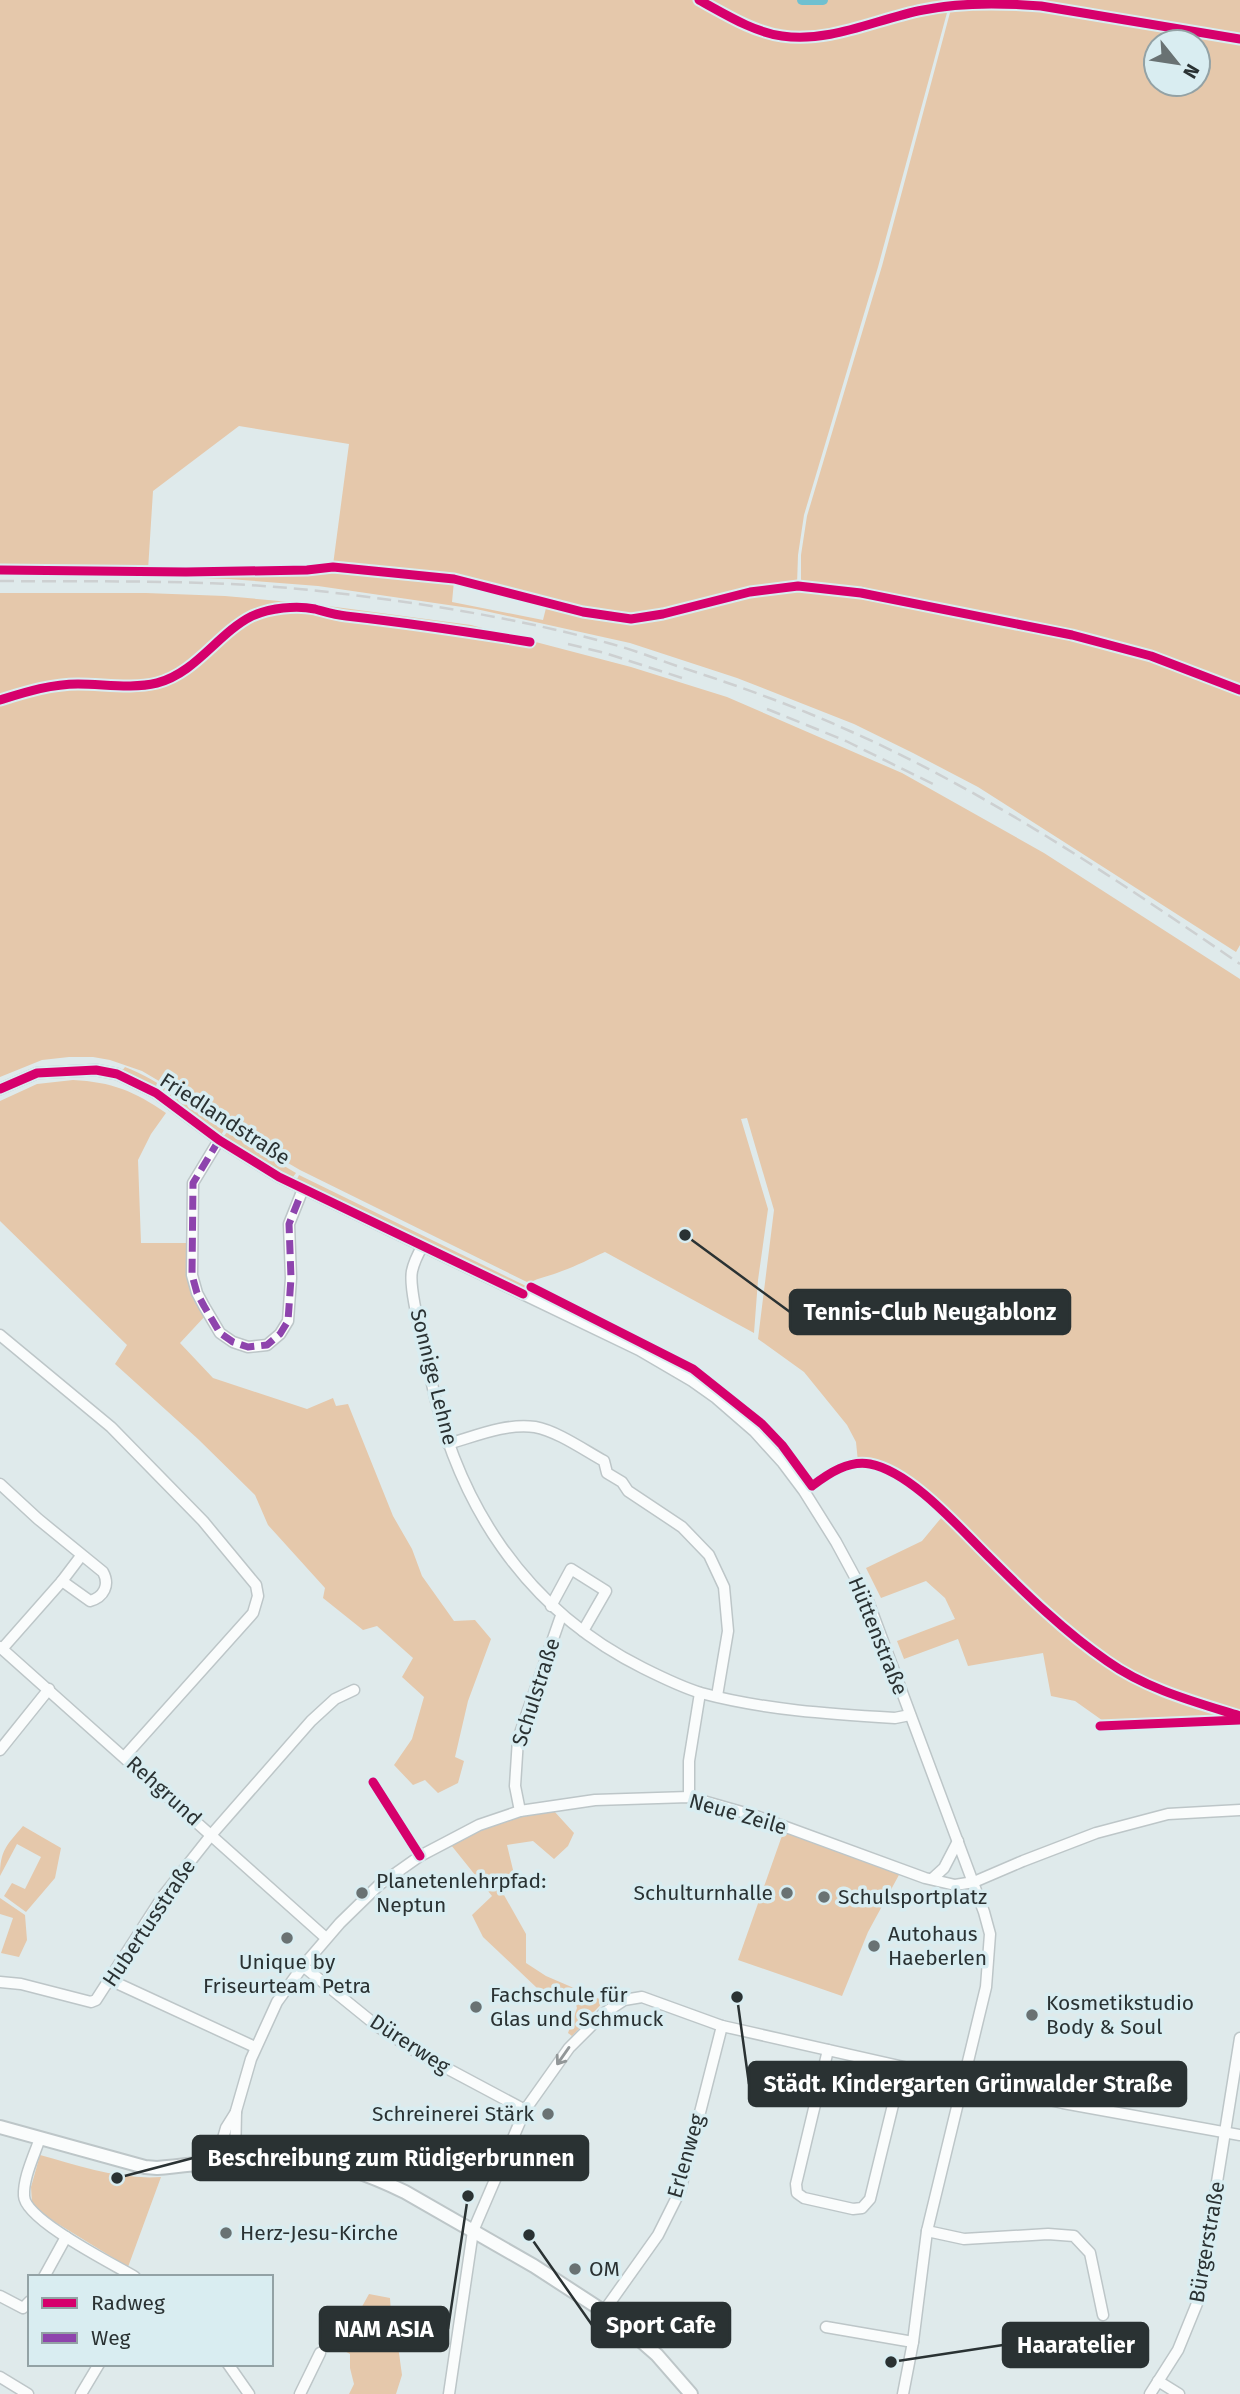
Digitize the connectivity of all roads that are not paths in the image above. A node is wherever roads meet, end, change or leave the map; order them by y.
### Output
1 (0, 1089) edge
2 (219, 1140) junction
3 (303, 1189) junction
4 (422, 1247) junction
5 (0, 1335) edge
6 (448, 1444) junction
7 (0, 1484) edge
8 (81, 1556) junction
9 (62, 1581) junction
10 (551, 1606) junction
11 (561, 1616) junction
12 (583, 1631) junction
13 (1, 1648) edge
14 (49, 1689) junction
15 (354, 1690) dead end
16 (700, 1693) junction
17 (716, 1696) junction
18 (910, 1715) junction
19 (0, 1751) edge
20 (125, 1756) junction
21 (689, 1797) junction
22 (1240, 1810) edge
23 (520, 1811) junction
24 (212, 1834) junction
25 (958, 1841) junction
26 (932, 1880) junction
27 (974, 1882) junction
28 (326, 1938) junction
29 (303, 1965) junction
30 (110, 1980) junction
31 (0, 1982) edge
32 (722, 2026) junction
33 (1240, 2038) edge
34 (256, 2047) junction
35 (828, 2050) junction
36 (902, 2068) junction
37 (963, 2081) junction
38 (526, 2110) junction
39 (236, 2111) junction
40 (0, 2127) edge
41 (1225, 2133) junction
42 (1240, 2135) edge
43 (40, 2138) junction
44 (235, 2160) junction
45 (216, 2162) junction
46 (473, 2231) junction
47 (927, 2231) junction
48 (66, 2237) junction
49 (45, 2275) edge
50 (132, 2275) edge
51 (0, 2296) edge
52 (28, 2303) edge
53 (604, 2311) junction
54 (1103, 2315) dead end
55 (826, 2327) dead end
56 (913, 2342) junction
57 (320, 2353) dead end
58 (98, 2366) edge
59 (229, 2366) edge
60 (0, 2376) edge
61 (1158, 2381) junction
62 (28, 2394) edge
63 (81, 2394) edge
64 (249, 2394) edge
65 (300, 2394) edge
66 (449, 2394) edge
67 (691, 2394) edge
68 (903, 2394) edge
69 (1150, 2394) edge
70 (1179, 2394) edge

1 - 2 street, Friedlandstraße
2 - 3 street, Friedlandstraße
2 - 3 street
3 - 4 street, Friedlandstraße
4 - 6 street, Sonnige Lehne
4 - 18 street, Hüttenstraße
5 - 20 street
6 - 10 street, Sonnige Lehne
6 - 17 street
7 - 8 street
8 - 9 street
8 - 9 street
9 - 13 street
10 - 11 street, Sonnige Lehne
10 - 12 street
11 - 12 street, Sonnige Lehne
11 - 23 street, Schulstraße
12 - 16 street, Sonnige Lehne
13 - 14 street, Rehgrund
14 - 19 street
14 - 20 street, Rehgrund
15 - 24 street, Hubertusstraße
16 - 17 street, Sonnige Lehne
16 - 21 street
17 - 18 street, Sonnige Lehne
18 - 25 street, Hüttenstraße
20 - 24 street, Rehgrund
21 - 23 street, Neue Zeile
21 - 26 street, Neue Zeile
22 - 27 street
23 - 28 street, Neue Zeile
24 - 28 street, Rehgrund
24 - 30 street, Hubertusstraße
25 - 26 street
25 - 27 street, Hüttenstraße
26 - 27 street, Neue Zeile
27 - 37 street, Hüttenstraße
28 - 29 street, Neue Zeile
29 - 34 street, Neue Zeile
29 - 38 street, Dürerweg
30 - 31 street, Hubertusstraße
30 - 34 street
32 - 35 street
32 -> 38 street
32 - 53 street, Erlenweg
33 - 41 street, Bürgerstraße
34 - 39 street, Neue Zeile
35 - 36 street
35 - 36 street
36 - 37 street
37 - 41 street
37 - 47 street, Hüttenstraße
38 - 46 street
39 - 44 street, Neue Zeile
39 - 45 street, Neue Zeile
40 - 43 street
41 - 42 street
41 - 61 street, Bürgerstraße
43 - 45 street
43 - 48 street
44 - 45 street
44 - 46 street
46 - 53 street
46 - 66 street
47 - 54 street
47 - 56 street, Hüttenstraße
48 - 49 street
48 - 50 street
51 - 52 street
53 - 67 street
55 - 56 street
56 - 68 street, Hüttenstraße
57 - 65 street
58 - 63 street
59 - 64 street
60 - 62 street
61 - 69 street, Bürgerstraße
61 - 70 street

